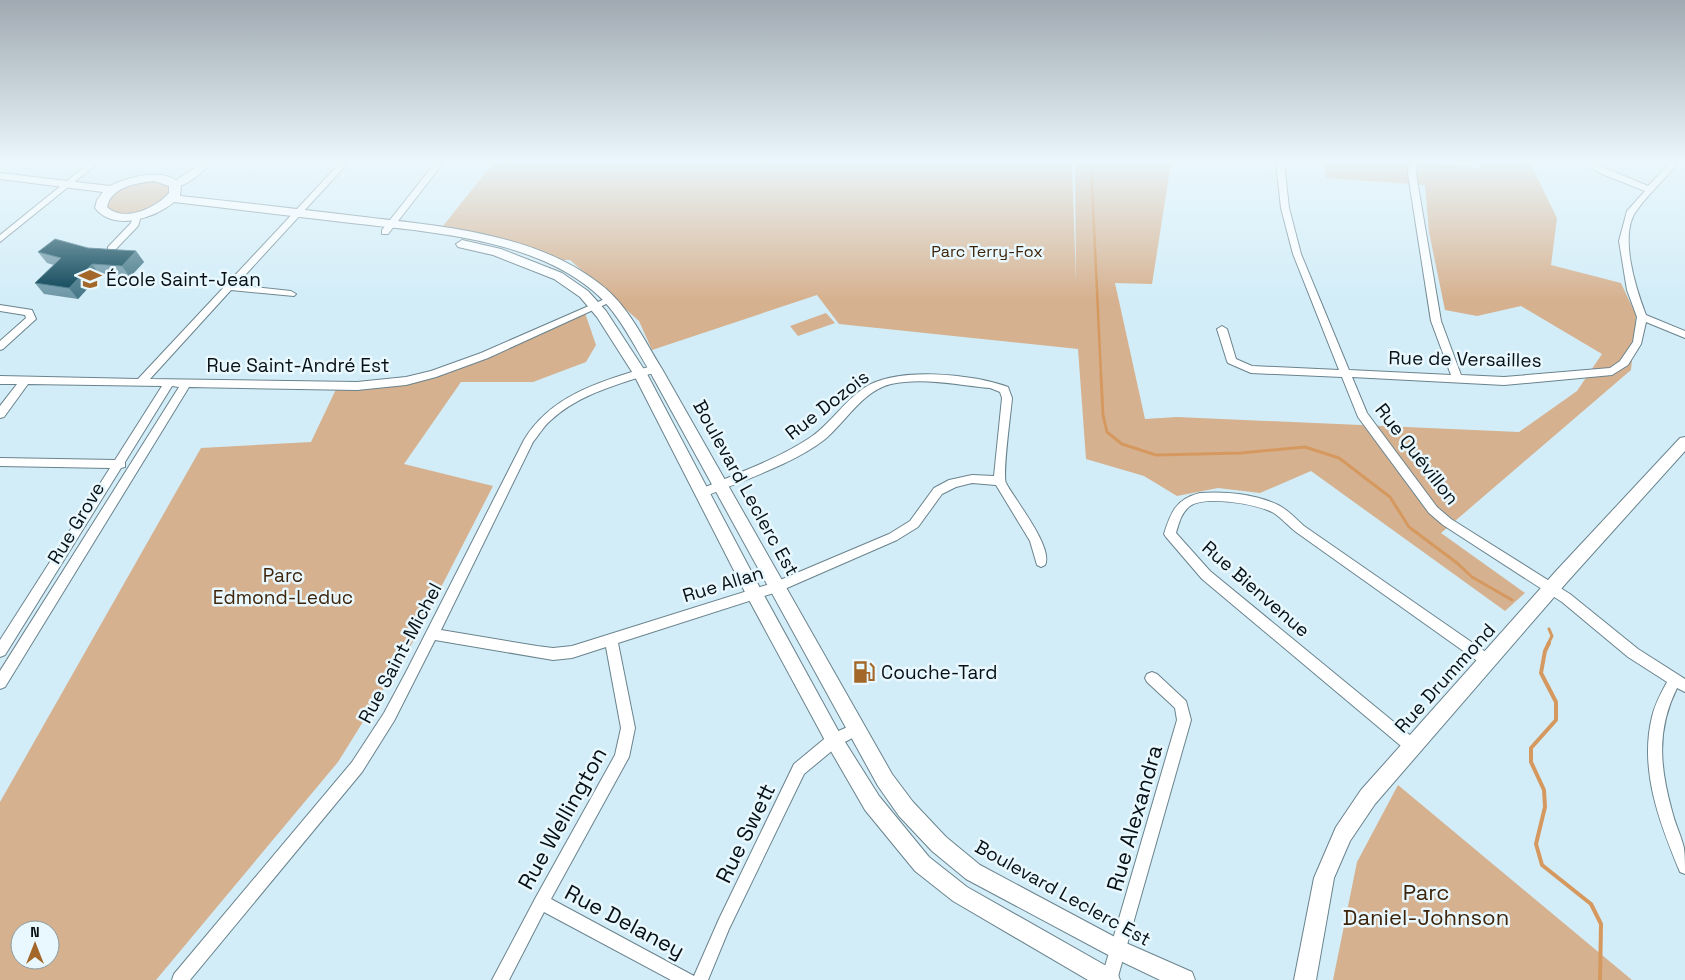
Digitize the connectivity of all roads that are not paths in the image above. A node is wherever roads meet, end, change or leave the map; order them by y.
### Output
1 (37, 209) edge
2 (102, 209) edge
3 (153, 209) edge
4 (224, 209) edge
5 (302, 209) edge
6 (403, 209) edge
7 (1285, 209) edge
8 (1417, 209) edge
9 (1634, 209) edge
10 (137, 216) junction
11 (294, 217) junction
12 (388, 227) junction
13 (0, 239) edge
14 (111, 250) edge
15 (229, 287) junction
16 (291, 294) dead end
17 (602, 303) junction
18 (0, 308) edge
19 (1642, 317) junction
20 (1222, 329) dead end
21 (1685, 335) edge
22 (0, 347) edge
23 (647, 372) junction
24 (1345, 373) junction
25 (1457, 378) junction
26 (0, 380) edge
27 (26, 380) junction
28 (142, 381) junction
29 (170, 382) junction
30 (186, 383) junction
31 (0, 414) edge
32 (1685, 442) edge
33 (0, 462) edge
34 (117, 464) junction
35 (134, 464) junction
36 (998, 481) junction
37 (721, 485) junction
38 (702, 493) junction
39 (1041, 562) dead end
40 (776, 587) junction
41 (1551, 589) junction
42 (754, 593) junction
43 (433, 634) junction
44 (611, 639) junction
45 (0, 651) edge
46 (1488, 661) junction
47 (1152, 678) dead end
48 (1680, 683) edge
49 (0, 684) edge
50 (857, 729) junction
51 (834, 740) junction
52 (1412, 746) junction
53 (1685, 867) edge
54 (541, 902) junction
55 (1119, 950) junction
56 (180, 980) edge
57 (500, 980) edge
58 (687, 980) edge
59 (700, 980) edge
60 (1109, 980) edge
61 (1184, 980) edge
62 (1305, 980) edge

1 - 13 street
2 - 10 street
3 - 10 street
4 - 11 street, Boulevard Leclerc Est
5 - 11 street
6 - 12 street
7 - 24 street, Rue Quévillon
8 - 25 street
9 - 19 street, Rue de Versailles
10 - 14 street
11 - 12 street, Boulevard Leclerc Est
11 - 15 street
12 - 17 street, Boulevard Leclerc Est
15 - 16 street
15 - 28 street
17 - 23 street, Boulevard Leclerc Est
17 - 30 street, Rue Saint-André Est
18 - 22 street
19 - 21 street
19 - 25 street, Rue de Versailles
20 - 24 street, Rue de Versailles
23 - 37 street, Boulevard Leclerc Est
23 - 38 street, Boulevard Leclerc Est
23 - 43 street, Rue Saint-Michel
24 - 25 street, Rue de Versailles
24 - 41 street, Rue Quévillon
26 - 27 street, Rue Saint-André Est
27 - 28 street, Rue Saint-André Est
27 - 31 street
28 - 29 street, Rue Saint-André Est
29 - 30 street, Rue Saint-André Est
29 - 34 street, Rue Grove
30 - 35 street, Rue Grove
32 - 41 street, Rue Drummond
33 - 34 street
34 - 35 street
34 - 45 street, Rue Grove
35 - 49 street, Rue Grove
36 - 37 street, Rue Dozois
36 - 39 street
36 - 40 street, Rue Allan
37 - 38 street, Rue Dozois
37 - 40 street, Boulevard Leclerc Est
38 - 42 street, Boulevard Leclerc Est
40 - 42 street, Rue Allan
40 - 50 street, Boulevard Leclerc Est
41 - 46 street, Rue Drummond
41 - 48 street, Rue Quévillon
42 - 44 street, Rue Allan
42 - 51 street, Boulevard Leclerc Est
43 - 44 street, Rue Allan
43 - 56 street, Rue Saint-Michel
44 - 54 street, Rue Wellington
46 - 52 street, Rue Drummond
46 - 52 street, Rue Bienvenue
47 - 55 street, Rue Alexandra
48 - 53 street
50 - 51 street, Rue Swett
50 - 55 street, Boulevard Leclerc Est
51 - 59 street, Rue Swett
51 - 60 street, Boulevard Leclerc Est
52 - 62 street, Rue Drummond
54 - 57 street, Rue Wellington
54 - 58 street, Rue Delaney
55 - 60 street, Rue Alexandra
55 - 61 street, Boulevard Leclerc Est

